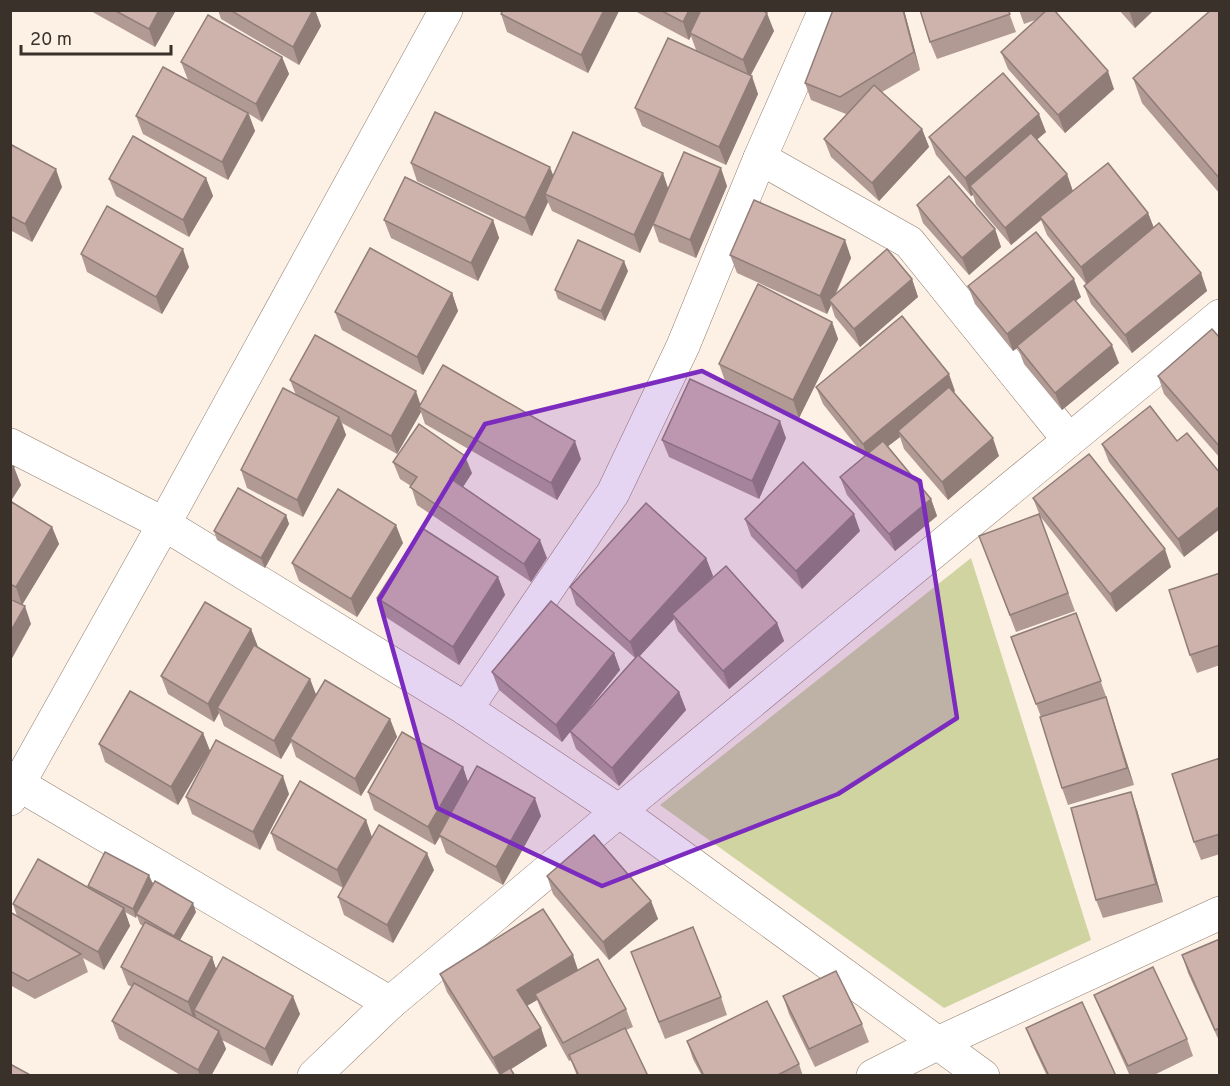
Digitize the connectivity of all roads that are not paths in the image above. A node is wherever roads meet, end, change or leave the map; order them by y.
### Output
1 (446, 10) edge
2 (825, 10) edge
3 (760, 158) junction
4 (1220, 316) edge
5 (1069, 440) junction
6 (10, 445) edge
7 (164, 524) junction
8 (466, 708) junction
9 (14, 791) edge
10 (619, 811) junction
11 (1220, 914) edge
12 (390, 1003) junction
13 (940, 1042) junction
14 (314, 1076) edge
15 (873, 1076) edge
16 (983, 1076) edge

1 - 7 street
2 - 3 street
3 - 5 street
3 - 8 street
4 - 5 street
5 - 10 street
6 - 7 street
7 - 8 street
7 - 9 street
8 - 10 street
9 - 12 street
10 - 12 street
10 - 13 street
11 - 13 street
12 - 14 street
13 - 15 street
13 - 16 street

